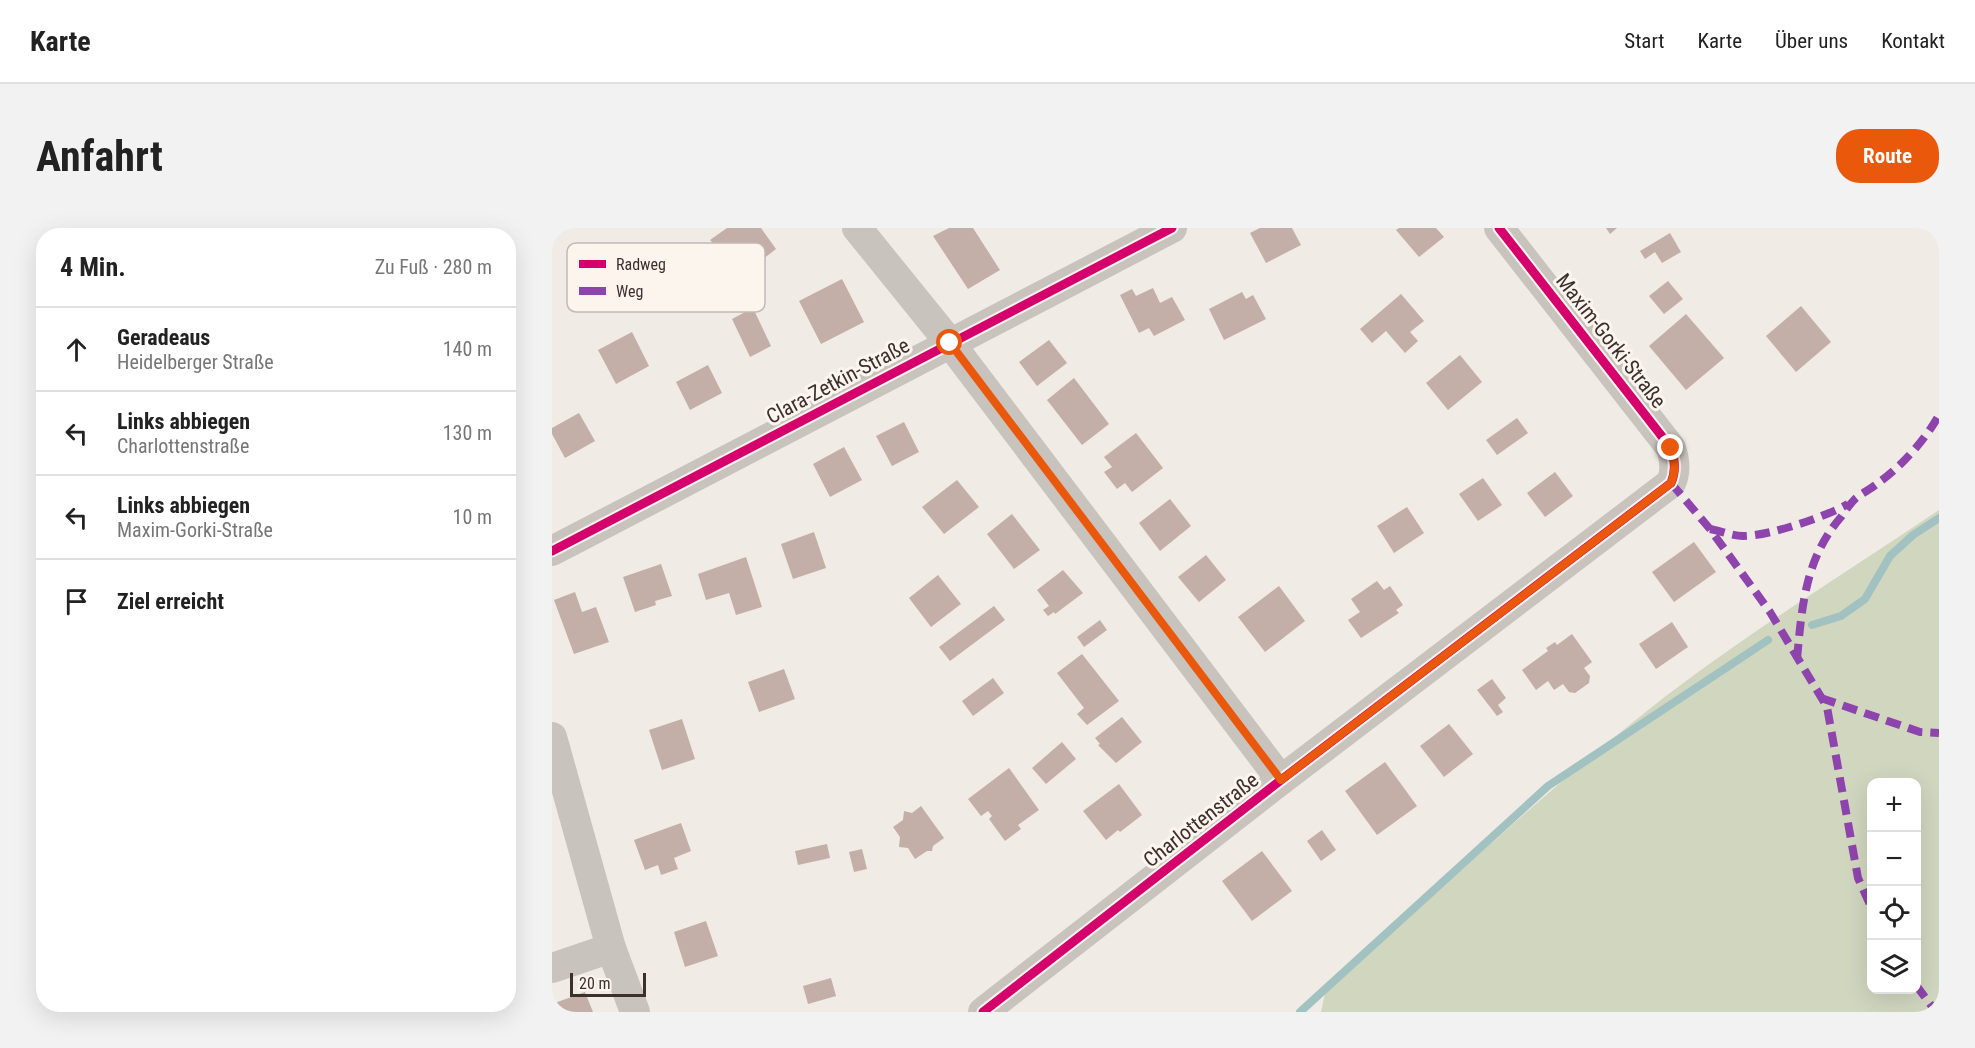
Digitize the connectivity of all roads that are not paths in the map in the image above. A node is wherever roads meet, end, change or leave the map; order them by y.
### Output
1 (857, 228) edge
2 (1172, 228) edge
3 (1499, 228) edge
4 (950, 343) junction
5 (1671, 483) joint
6 (552, 551) edge
7 (552, 737) edge
8 (1281, 780) junction
9 (612, 948) junction
10 (552, 968) edge
11 (635, 1012) edge
12 (983, 1012) edge

1 - 4 street
2 - 4 street, Clara-Zetkin-Straße
3 - 5 street, Maxim-Gorki-Straße
4 - 6 street, Clara-Zetkin-Straße
4 - 8 street
5 - 8 street, Charlottenstraße
7 - 9 street
8 - 12 street, Charlottenstraße
9 - 10 street
9 - 11 street

